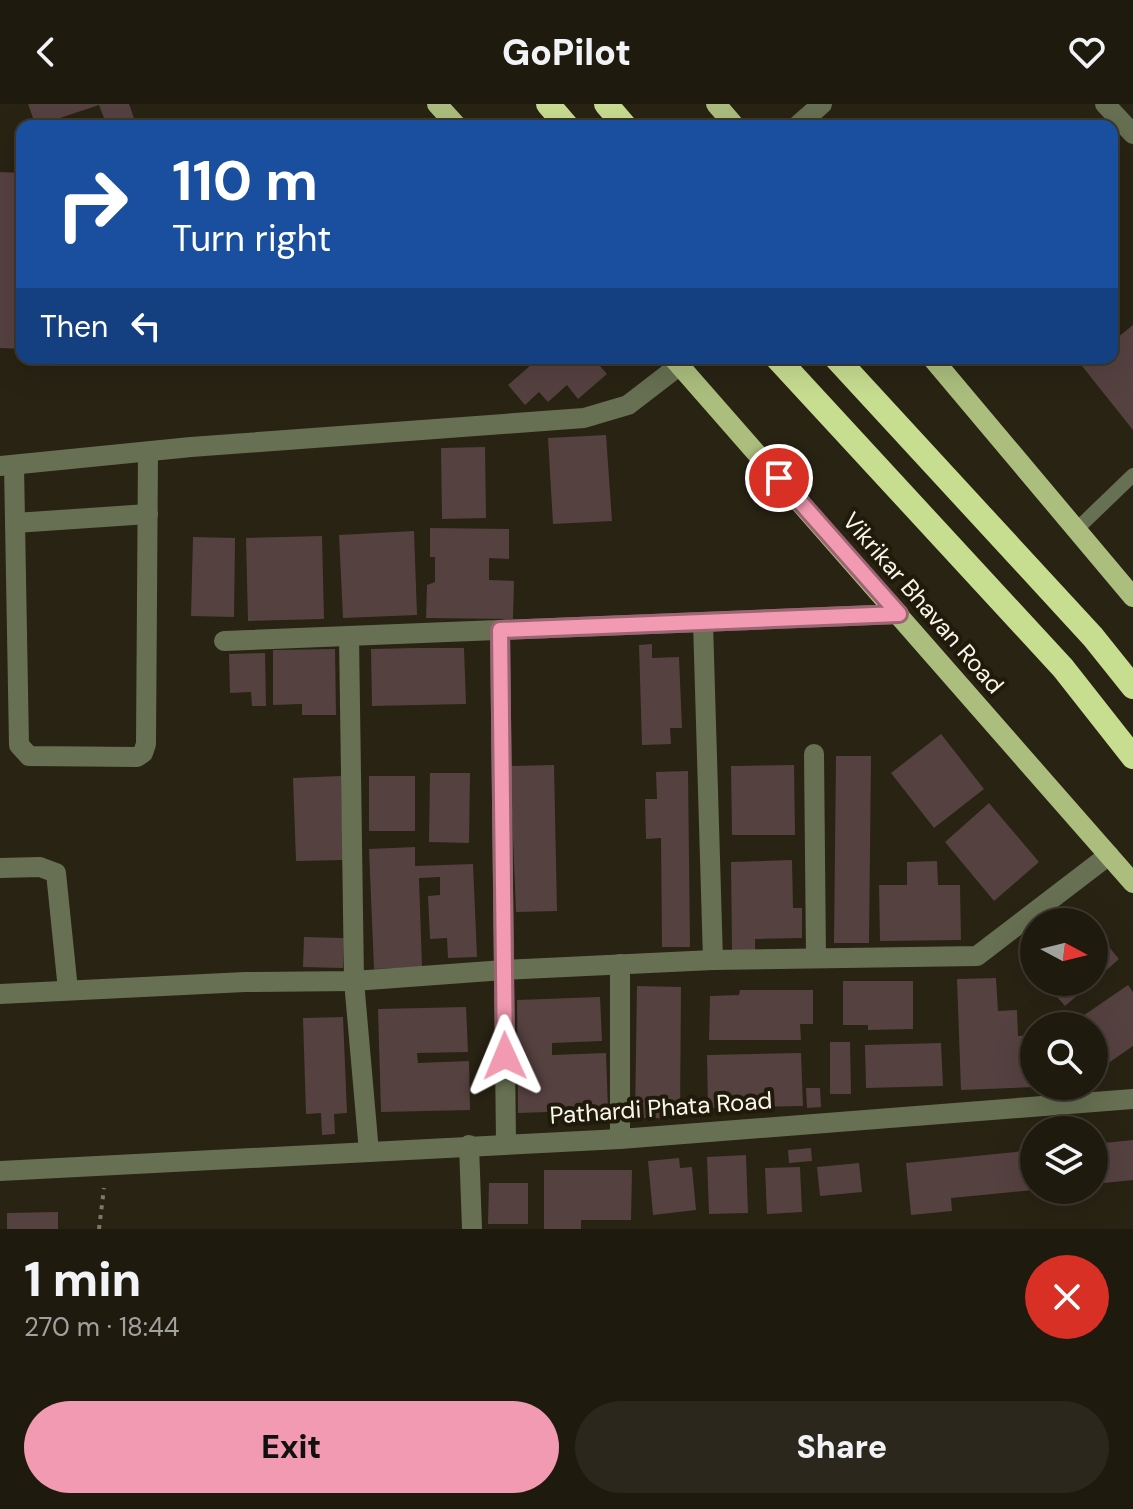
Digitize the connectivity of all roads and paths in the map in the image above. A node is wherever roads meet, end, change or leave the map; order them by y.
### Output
1 (437, 104) edge
2 (548, 104) edge
3 (606, 104) edge
4 (716, 104) edge
5 (822, 104) edge
6 (1105, 104) edge
7 (452, 120) edge
8 (562, 120) edge
9 (620, 120) edge
10 (730, 120) edge
11 (804, 120) edge
12 (1133, 134) edge
13 (674, 364) edge
14 (678, 364) edge
15 (783, 364) edge
16 (842, 364) edge
17 (937, 364) edge
18 (148, 452) junction
19 (7, 466) edge
20 (1133, 475) edge
21 (148, 514) junction
22 (15, 523) junction
23 (1077, 529) junction
24 (9, 590) edge
25 (1133, 597) edge
26 (899, 614) junction
27 (703, 622) junction
28 (500, 630) junction
29 (349, 636) junction
30 (224, 641) dead end
31 (1133, 687) edge
32 (814, 754) dead end
33 (1133, 757) edge
34 (1109, 855) junction
35 (0, 868) edge
36 (1133, 883) edge
37 (816, 957) junction
38 (713, 960) junction
39 (620, 964) junction
40 (504, 970) junction
41 (354, 981) junction
42 (68, 990) junction
43 (0, 994) edge
44 (1133, 1099) edge
45 (620, 1139) junction
46 (506, 1142) junction
47 (469, 1145) junction
48 (369, 1152) junction
49 (104, 1167) junction
50 (0, 1171) edge
51 (99, 1229) edge
52 (472, 1229) edge

1 - 7 main road
2 - 8 highway
3 - 9 highway
4 - 10 main road
5 - 11 street
6 - 12 street
13 - 18 street
14 - 26 main road, Vikrikar Bhavan Road
15 - 33 highway
16 - 31 highway
17 - 23 main road
18 - 19 street
18 - 21 street
19 - 22 street
20 - 23 lane
21 - 22 street
21 - 24 street
22 - 24 street
23 - 25 main road
26 - 27 street
26 - 34 main road, Vikrikar Bhavan Road
27 - 28 street
27 - 38 street
28 - 29 street
28 - 40 street
29 - 30 street
29 - 41 street
32 - 37 street
34 - 36 main road, Vikrikar Bhavan Road
34 - 37 street
35 - 42 street
37 - 38 street
38 - 39 street
39 - 40 street
39 - 45 street
40 - 41 street
40 - 46 street
41 - 42 street
41 - 48 street
42 - 43 street
44 - 45 street, Pathardi Phata Road
45 - 46 street, Pathardi Phata Road
46 - 47 street, Pathardi Phata Road
47 - 48 street, Pathardi Phata Road
47 - 52 street
48 - 49 street, Pathardi Phata Road
49 - 50 street, Pathardi Phata Road
49 - 51 path

